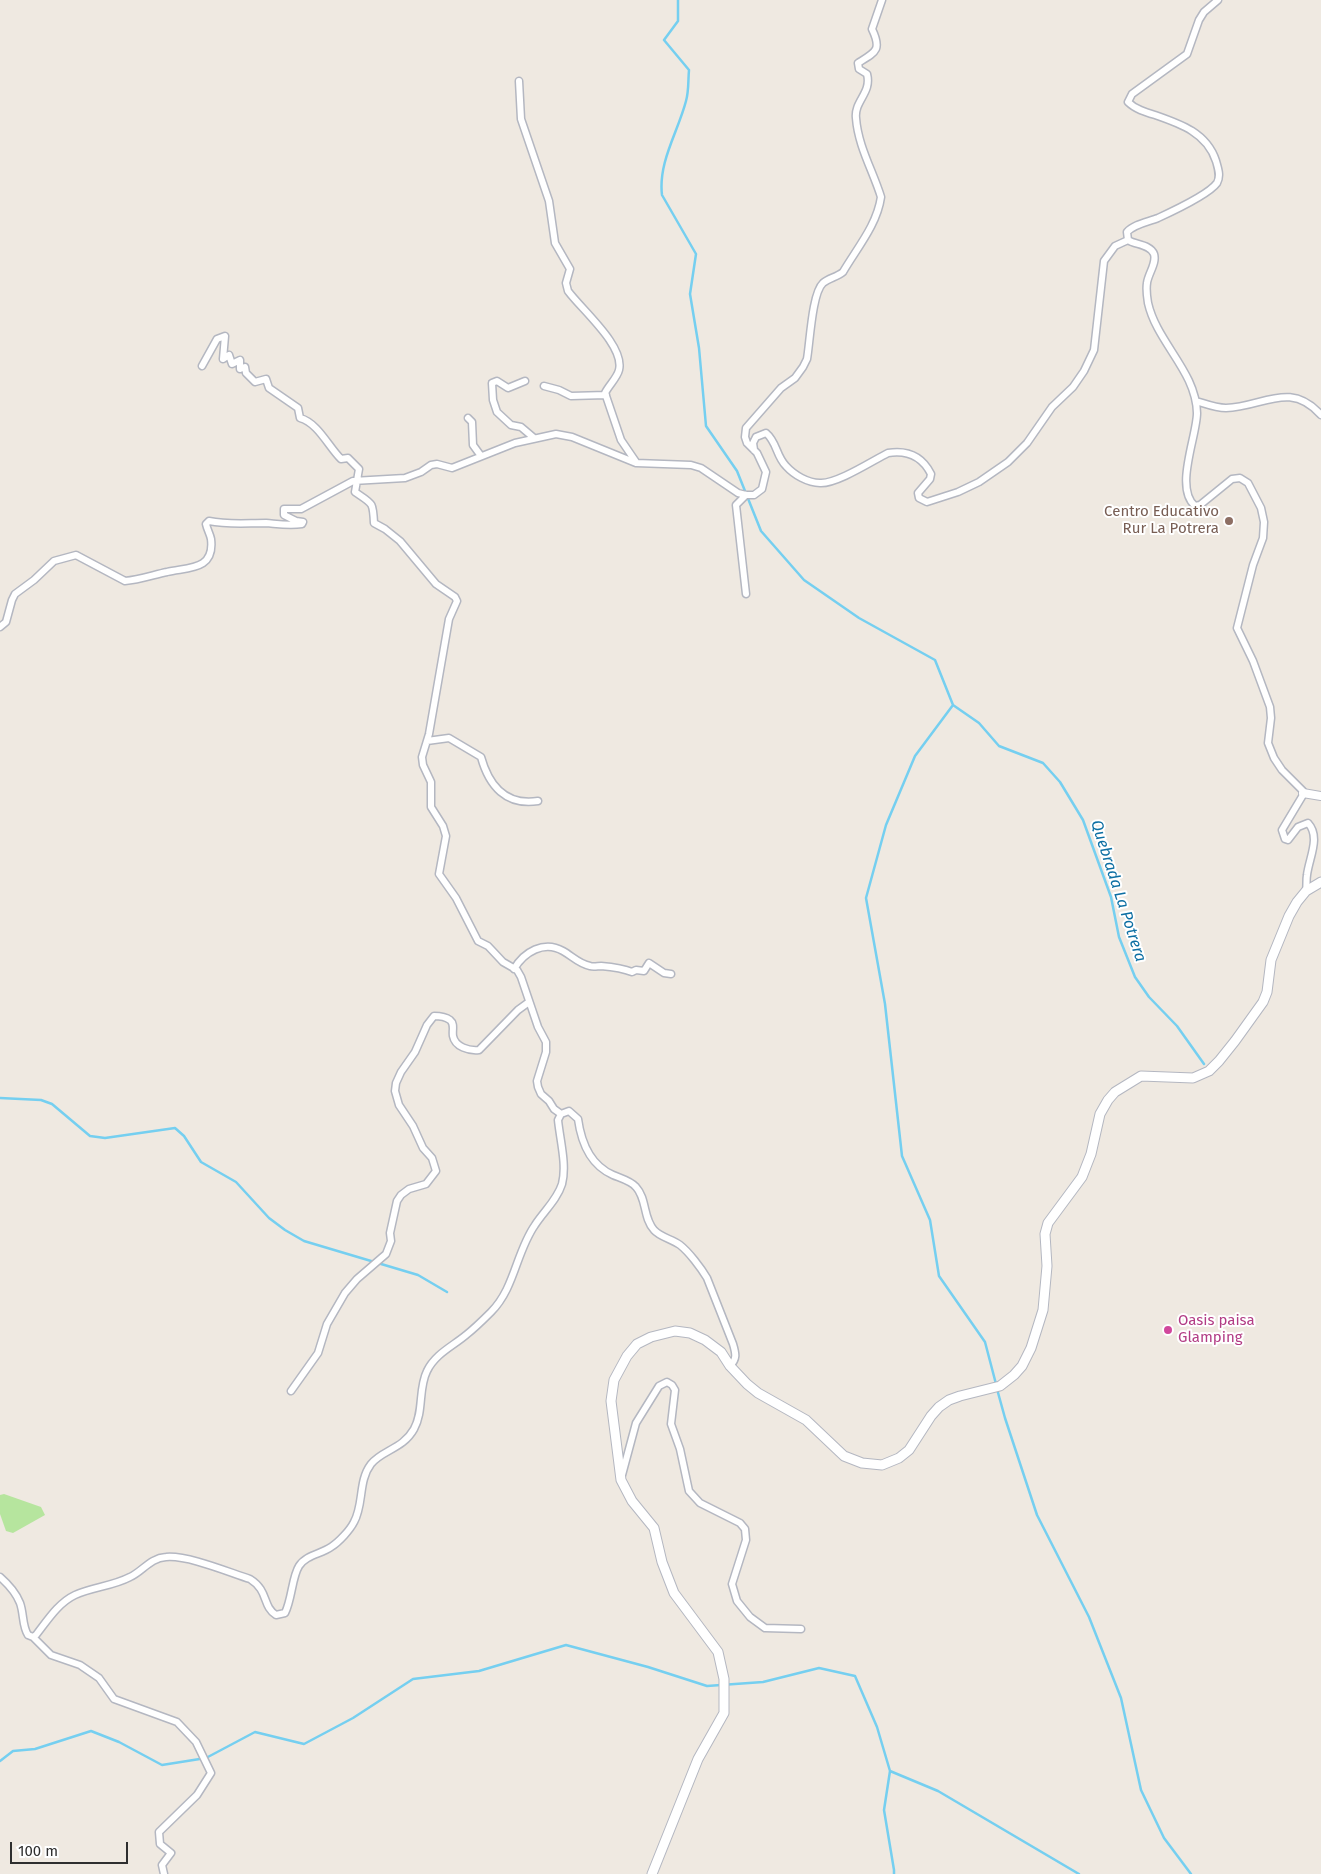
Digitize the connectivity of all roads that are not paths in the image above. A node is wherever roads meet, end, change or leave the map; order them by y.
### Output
1 (882, 0) edge
2 (1218, 0) edge
3 (520, 81) dead end
4 (1128, 240) junction
5 (202, 366) dead end
6 (525, 381) dead end
7 (544, 386) dead end
8 (606, 396) junction
9 (1196, 400) junction
10 (1321, 415) edge
11 (468, 418) dead end
12 (534, 438) junction
13 (755, 451) junction
14 (481, 456) junction
15 (636, 463) junction
16 (358, 481) junction
17 (746, 495) junction
18 (746, 594) dead end
19 (0, 627) edge
20 (427, 741) junction
21 (1303, 793) junction
22 (1321, 796) edge
23 (538, 801) dead end
24 (1321, 882) edge
25 (1306, 891) junction
26 (514, 969) junction
27 (671, 974) dead end
28 (530, 1002) junction
29 (562, 1114) junction
30 (730, 1366) junction
31 (291, 1391) dead end
32 (621, 1480) junction
33 (0, 1577) edge
34 (801, 1629) dead end
35 (32, 1637) junction
36 (164, 1874) edge
37 (652, 1874) edge

1 - 13 street
2 - 4 street
3 - 8 street
4 - 9 street
4 - 13 street
5 - 16 street
6 - 12 street
7 - 8 street
8 - 15 street
9 - 10 street
9 - 21 street
11 - 14 street
12 - 14 street
12 - 15 street
13 - 17 street
14 - 16 street
15 - 17 street
16 - 19 street
16 - 20 street
17 - 18 street
20 - 23 street
20 - 26 street
21 - 22 street
21 - 25 street
24 - 25 main road
25 - 30 main road
26 - 27 street
26 - 28 street
28 - 29 street
28 - 31 street
29 - 30 street
29 - 35 street
30 - 32 main road
32 - 34 street
32 - 37 main road
33 - 35 street
35 - 36 street

